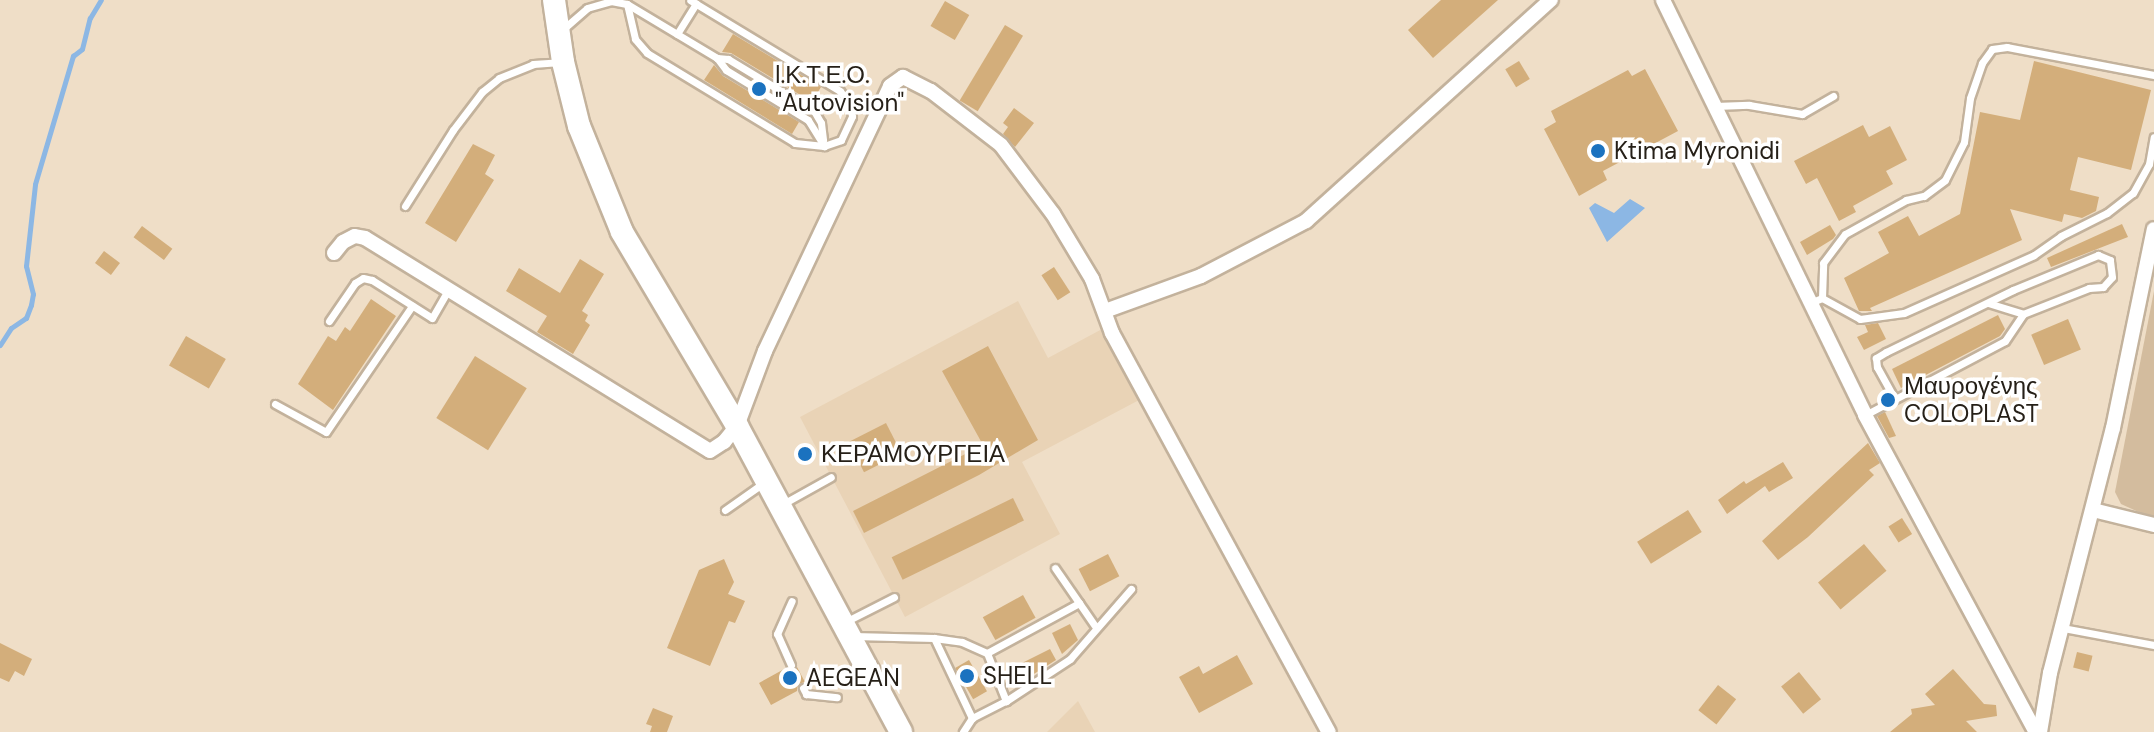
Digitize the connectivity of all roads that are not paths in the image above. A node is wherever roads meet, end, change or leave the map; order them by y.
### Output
1 (554, 0) edge
2 (1551, 0) edge
3 (1663, 0) edge
4 (693, 2) edge
5 (627, 4) junction
6 (677, 34) junction
7 (558, 35) junction
8 (563, 62) junction
9 (2154, 75) edge
10 (1833, 96) dead end
11 (1715, 106) junction
12 (2154, 137) edge
13 (824, 146) junction
14 (405, 206) dead end
15 (2154, 229) edge
16 (334, 253) dead end
17 (448, 290) junction
18 (1816, 300) junction
19 (1988, 303) junction
20 (412, 306) junction
21 (1105, 311) junction
22 (2023, 314) junction
23 (329, 321) dead end
24 (1894, 398) junction
25 (275, 404) dead end
26 (1865, 415) junction
27 (737, 426) junction
28 (831, 477) dead end
29 (766, 481) junction
30 (779, 506) junction
31 (725, 510) dead end
32 (2093, 510) junction
33 (2154, 525) edge
34 (1055, 568) dead end
35 (1131, 589) dead end
36 (894, 597) dead end
37 (792, 601) dead end
38 (1079, 603) junction
39 (1095, 626) junction
40 (2060, 628) junction
41 (846, 629) junction
42 (934, 638) junction
43 (2154, 645) edge
44 (987, 653) junction
45 (791, 665) dead end
46 (803, 688) dead end
47 (837, 697) dead end
48 (1006, 701) junction
49 (972, 718) junction
50 (901, 732) edge
51 (963, 732) edge
52 (1329, 732) edge
53 (2038, 732) edge

1 - 7 street
2 - 21 street
3 - 11 street
4 - 6 lane
4 - 13 lane
5 - 6 lane
5 - 7 lane
5 - 13 lane
6 - 13 lane
7 - 8 street
8 - 14 lane
8 - 27 street
9 - 18 lane
10 - 11 lane
11 - 18 street
12 - 18 lane
15 - 32 street
16 - 17 street
17 - 20 lane
17 - 27 street
18 - 26 street
19 - 22 lane
19 - 22 lane
19 - 24 lane
20 - 23 lane
20 - 25 lane
21 - 27 street
21 - 52 street
22 - 24 lane
24 - 26 lane
26 - 53 street
27 - 29 street
28 - 30 lane
29 - 30 street
29 - 31 lane
30 - 41 street
32 - 33 street
32 - 40 street
34 - 38 lane
35 - 39 lane
36 - 41 lane
37 - 45 lane
38 - 39 lane
38 - 44 lane
39 - 48 lane
40 - 43 lane
40 - 53 street
41 - 42 lane
41 - 50 street
42 - 44 lane
42 - 49 lane
44 - 48 lane
46 - 47 lane
48 - 49 lane
49 - 51 lane

